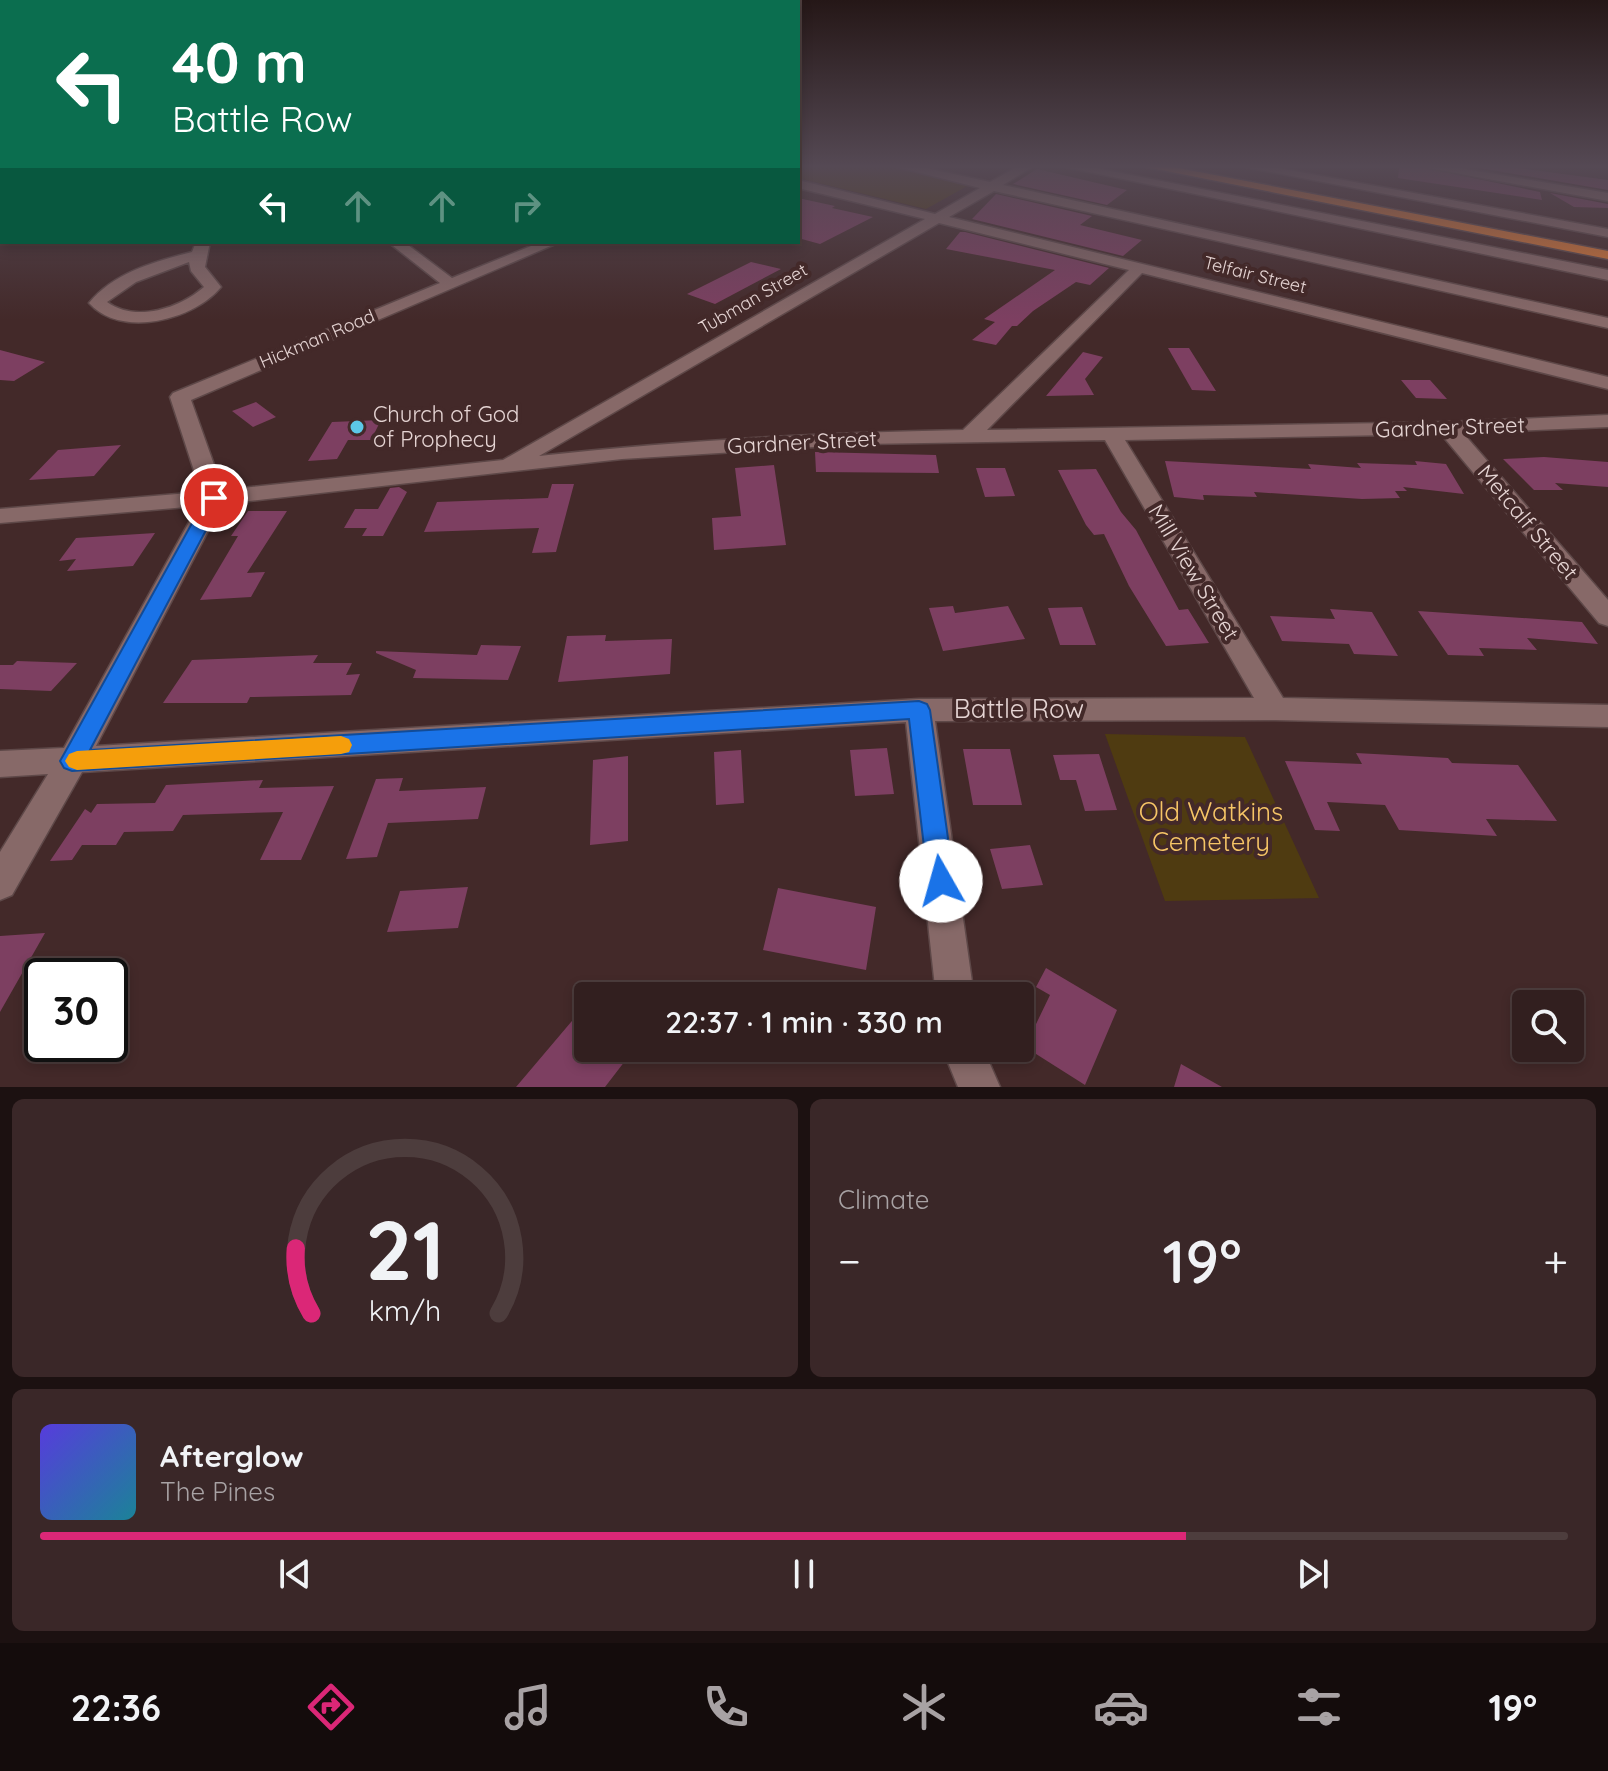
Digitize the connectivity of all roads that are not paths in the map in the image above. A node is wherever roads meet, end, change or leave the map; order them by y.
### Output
1 (935, 218) edge
2 (939, 218) edge
3 (1130, 218) edge
4 (1323, 218) edge
5 (1399, 218) edge
6 (1415, 218) edge
7 (1465, 218) edge
8 (1525, 218) edge
9 (1608, 233) edge
10 (398, 244) edge
11 (548, 244) edge
12 (1608, 244) edge
13 (201, 249) edge
14 (1608, 255) edge
15 (1608, 265) edge
16 (1140, 267) junction
17 (1608, 275) edge
18 (449, 283) junction
19 (1608, 323) edge
20 (1608, 383) edge
21 (1608, 421) edge
22 (1447, 428) junction
23 (970, 435) junction
24 (1112, 435) junction
25 (502, 468) junction
26 (214, 498) junction
27 (0, 516) edge
28 (1608, 617) edge
29 (1275, 709) junction
30 (919, 710) junction
31 (1608, 716) edge
32 (72, 761) junction
33 (0, 764) edge
34 (0, 884) edge
35 (953, 982) edge
36 (968, 1062) edge
37 (979, 1087) edge

1 - 25 street, Tubman Street
2 - 16 street, Telfair Street
3 - 19 street
4 - 17 street
5 - 15 highway
6 - 14 highway
7 - 12 highway
8 - 9 street
10 - 18 street
11 - 18 street, Hickman Road
13 - 13 street
16 - 20 street, Telfair Street
16 - 23 street
18 - 26 street, Hickman Road
21 - 22 street, Gardner Street
22 - 24 street, Gardner Street
22 - 28 street, Metcalf Street
23 - 24 street, Gardner Street
23 - 25 street, Gardner Street
24 - 29 street, Mill View Street
25 - 26 street, Gardner Street
26 - 27 street, Gardner Street
26 - 32 street
29 - 30 street, Battle Row
29 - 31 street, Battle Row
30 - 32 street, Battle Row
30 - 35 street
32 - 33 street, Battle Row
32 - 34 street
36 - 37 street

